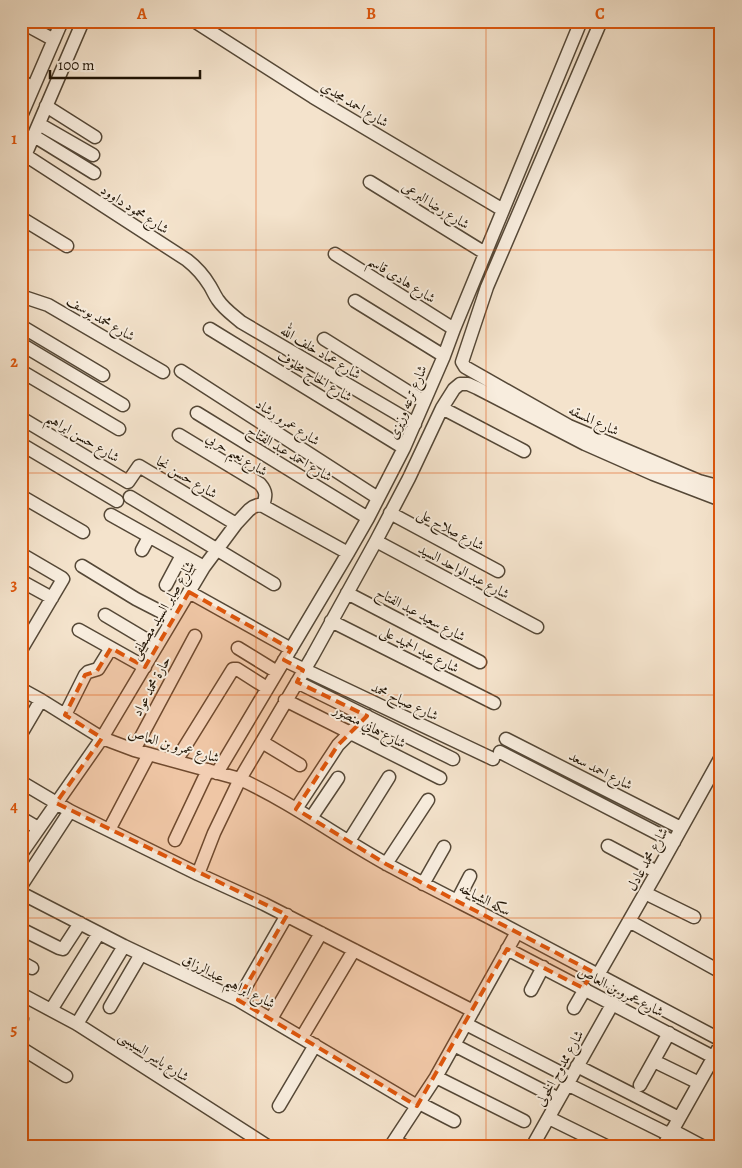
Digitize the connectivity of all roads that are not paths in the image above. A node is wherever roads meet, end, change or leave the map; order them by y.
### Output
1 (83, 21) edge
2 (194, 21) edge
3 (581, 21) edge
4 (601, 21) edge
5 (21, 22) edge
6 (60, 22) edge
7 (78, 33) junction
8 (54, 40) junction
9 (40, 74) junction
10 (21, 81) edge
11 (56, 85) junction
12 (34, 88) junction
13 (46, 106) junction
14 (21, 116) edge
15 (39, 124) junction
16 (34, 136) junction
17 (95, 136) dead end
18 (93, 155) dead end
19 (23, 160) edge
20 (94, 173) dead end
21 (370, 182) dead end
22 (503, 210) junction
23 (21, 218) edge
24 (67, 246) dead end
25 (485, 253) junction
26 (335, 254) dead end
27 (21, 296) edge
28 (217, 299) joint
29 (356, 301) dead end
30 (21, 326) edge
31 (210, 329) dead end
32 (454, 329) junction
33 (324, 339) dead end
34 (21, 344) edge
35 (444, 356) junction
36 (181, 370) dead end
37 (21, 372) edge
38 (163, 372) dead end
39 (103, 375) dead end
40 (423, 401) junction
41 (123, 405) dead end
42 (442, 408) junction
43 (197, 413) dead end
44 (21, 418) edge
45 (414, 424) junction
46 (119, 429) dead end
47 (179, 435) dead end
48 (21, 444) edge
49 (404, 448) junction
50 (524, 451) dead end
51 (128, 482) joint
52 (721, 487) edge
53 (21, 496) edge
54 (130, 497) dead end
55 (378, 498) junction
56 (721, 500) edge
57 (117, 501) dead end
58 (260, 506) junction
59 (390, 514) junction
60 (111, 515) dead end
61 (368, 518) junction
62 (236, 524) junction
63 (83, 532) dead end
64 (149, 536) junction
65 (376, 541) junction
66 (142, 550) dead end
67 (217, 550) junction
68 (21, 554) edge
69 (348, 554) junction
70 (182, 555) junction
71 (82, 566) dead end
72 (204, 567) junction
73 (498, 572) dead end
74 (21, 581) edge
75 (274, 584) dead end
76 (166, 585) dead end
77 (189, 592) junction
78 (347, 593) junction
79 (52, 598) junction
80 (105, 615) dead end
81 (173, 618) junction
82 (331, 621) junction
83 (537, 627) dead end
84 (79, 630) dead end
85 (195, 636) dead end
86 (157, 646) junction
87 (111, 648) junction
88 (238, 648) dead end
89 (291, 649) junction
90 (21, 650) edge
91 (284, 660) junction
92 (480, 662) dead end
93 (145, 667) junction
94 (303, 670) junction
95 (277, 672) junction
96 (297, 682) junction
97 (267, 688) junction
98 (21, 689) edge
99 (41, 700) junction
100 (286, 700) junction
101 (494, 703) dead end
102 (64, 715) junction
103 (367, 716) junction
104 (350, 732) junction
105 (21, 734) edge
106 (102, 738) junction
107 (506, 739) dead end
108 (262, 742) junction
109 (134, 750) junction
110 (149, 754) junction
111 (721, 757) edge
112 (453, 759) dead end
113 (176, 762) junction
114 (300, 765) dead end
115 (212, 772) junction
116 (716, 775) edge
117 (389, 777) dead end
118 (338, 778) dead end
119 (440, 778) dead end
120 (240, 779) junction
121 (21, 782) edge
122 (428, 800) dead end
123 (56, 803) junction
124 (296, 809) junction
125 (70, 812) junction
126 (21, 818) edge
127 (311, 818) junction
128 (38, 828) junction
129 (681, 828) junction
130 (109, 830) junction
131 (175, 840) dead end
132 (349, 841) junction
133 (674, 842) junction
134 (608, 846) dead end
135 (444, 847) dead end
136 (21, 854) edge
137 (386, 864) junction
138 (657, 872) junction
139 (198, 874) junction
140 (470, 876) dead end
141 (423, 884) junction
142 (21, 886) edge
143 (21, 892) edge
144 (645, 893) junction
145 (457, 901) junction
146 (287, 915) junction
147 (694, 917) dead end
148 (629, 921) junction
149 (80, 923) junction
150 (25, 931) dead end
151 (517, 932) junction
152 (99, 933) junction
153 (321, 933) junction
154 (124, 946) junction
155 (508, 949) junction
156 (354, 950) junction
157 (141, 954) junction
158 (543, 967) junction
159 (721, 972) edge
160 (595, 973) junction
161 (584, 988) junction
162 (531, 990) dead end
163 (21, 994) edge
164 (642, 998) junction
165 (238, 1000) junction
166 (613, 1003) junction
167 (110, 1007) dead end
168 (574, 1008) dead end
169 (51, 1010) junction
170 (473, 1012) junction
171 (632, 1013) junction
172 (676, 1016) junction
173 (271, 1019) junction
174 (77, 1024) junction
175 (466, 1024) junction
176 (668, 1033) junction
177 (302, 1037) junction
178 (721, 1040) edge
179 (721, 1044) edge
180 (315, 1045) junction
181 (454, 1045) junction
182 (21, 1048) edge
183 (717, 1059) edge
184 (660, 1064) dead end
185 (577, 1066) junction
186 (66, 1076) dead end
187 (436, 1077) junction
188 (569, 1081) junction
189 (699, 1083) junction
190 (640, 1085) dead end
191 (559, 1099) junction
192 (418, 1105) junction
193 (279, 1106) dead end
194 (548, 1118) junction
195 (679, 1118) junction
196 (524, 1121) dead end
197 (454, 1122) dead end
198 (671, 1132) junction
199 (392, 1144) edge
200 (268, 1147) edge
201 (407, 1147) edge
202 (532, 1147) edge
203 (608, 1147) edge
204 (663, 1147) edge
205 (704, 1147) edge

1 - 7 street
2 - 22 street, شارع احمد مجدي
3 - 22 street, شارع ترعه وزيزى
4 - 52 street, شارع المسقه
5 - 8 street
6 - 7 street
6 - 8 street
7 - 11 street
8 - 9 street
9 - 11 street
9 - 12 street
10 - 12 street
11 - 13 street
12 - 14 street
13 - 15 street
13 - 17 street
15 - 16 street
15 - 18 street
16 - 19 street
16 - 20 street
19 - 28 street, شارع محمود داوود
21 - 25 street, شارع رضا البرعى
22 - 25 street, شارع ترعه وزيزى
23 - 24 street
25 - 32 street, شارع ترعه وزيزى
26 - 32 street, شارع هادى قاسم
27 - 38 street, شارع محمد يوسف
28 - 45 street, شارع عماد خلف الله
29 - 35 street
30 - 39 street
31 - 49 street, شارع الحاج مخلوف
32 - 35 street, شارع ترعه وزيزى
33 - 40 street
34 - 41 street
35 - 40 street, شارع ترعه وزيزى
36 - 55 street, شارع عمرو رشاد
37 - 46 street
40 - 45 street, شارع ترعه وزيزى
42 - 50 street
42 - 56 street, شارع المسقه
42 - 59 street
43 - 61 street, شارع احمد عبد الفتاح
44 - 51 street, شارع حسن ابراهيم
45 - 49 street, شارع ترعه وزيزى
47 - 58 street, شارع نعيم حربي
48 - 57 street
49 - 55 street, شارع ترعه وزيزى
51 - 62 street, شارع حسن نجا
53 - 63 street
54 - 67 street
55 - 61 street, شارع ترعه وزيزى
58 - 62 street, شارع صابر السيد مصطفى
58 - 69 street
59 - 65 street
59 - 73 street, شارع صلاح على
60 - 64 street
61 - 69 street, شارع ترعه وزيزى
62 - 67 street, شارع صابر السيد مصطفى
64 - 66 street
64 - 70 street
65 - 78 street
65 - 83 street, شارع عبد الواحد السيد
67 - 72 street, شارع صابر السيد مصطفى
67 - 75 street
68 - 79 street
69 - 89 street, شارع ترعه وزيزى
70 - 72 street
70 - 76 street
71 - 81 street
72 - 77 street, شارع صابر السيد مصطفى
74 - 79 street
77 - 81 street, شارع صابر السيد مصطفى
77 - 89 street
78 - 82 street
78 - 92 street, شارع سعيد عبد الفتاح
79 - 90 street
80 - 86 street
81 - 86 street, شارع صابر السيد مصطفى
82 - 94 street
82 - 101 street, شارع عبد الحميد على
84 - 87 street
85 - 109 street, حارة محمد عواد
86 - 93 street, شارع صابر السيد مصطفى
87 - 93 street
87 - 102 street
88 - 95 street
89 - 91 street, شارع ترعه وزيزى
91 - 94 street, شارع صباح محمد
91 - 95 street, شارع ترعه وزيزى
93 - 106 street, شارع صابر السيد مصطفى
94 - 96 street
94 - 133 street, شارع صباح محمد
95 - 97 street, شارع ترعه وزيزى
96 - 100 street
96 - 103 street
97 - 113 street
97 - 115 street, شارع ترعه وزيزى
98 - 99 street, شارع عمرو بن العاص
99 - 102 street, شارع عمرو بن العاص
99 - 105 street
100 - 104 street, شارع هاني منصور
100 - 108 street
102 - 106 street, شارع عمرو بن العاص
103 - 104 street
103 - 112 street
104 - 119 street, شارع هاني منصور
104 - 124 street
106 - 109 street, شارع عمرو بن العاص
106 - 123 street, شارع صابر السيد مصطفى
107 - 129 street, شارع احمد سعد
108 - 114 street
108 - 120 street
109 - 110 street, شارع عمرو بن العاص
110 - 113 street, شارع عمرو بن العاص
110 - 130 street
111 - 116 street, شارع محمد عادل
113 - 115 street, شارع عمرو بن العاص
115 - 120 street, شارع عمرو بن العاص
115 - 131 street, شارع ترعه وزيزى
116 - 129 street, شارع محمد عادل
117 - 132 street
118 - 127 street
120 - 124 street, سكه الشياخه
120 - 139 street
121 - 123 street
122 - 137 street
123 - 125 street
123 - 128 street, شارع صابر السيد مصطفى
124 - 127 street, سكه الشياخه
125 - 130 street
125 - 142 street
126 - 128 street
127 - 132 street, سكه الشياخه
128 - 136 street, شارع صابر السيد مصطفى
129 - 133 street, شارع محمد عادل
130 - 139 street
132 - 137 street, سكه الشياخه
133 - 138 street, شارع محمد عادل
134 - 138 street
135 - 141 street
137 - 141 street, سكه الشياخه
138 - 144 street, شارع محمد عادل
139 - 146 street
140 - 145 street
141 - 145 street, سكه الشياخه
143 - 149 street, شارع ابراهيم عبدالرزاق
144 - 147 street
144 - 148 street, شارع محمد عادل
145 - 151 street, سكه الشياخه
146 - 153 street
146 - 165 street
148 - 159 street
148 - 160 street, شارع محمد عادل
149 - 150 street
149 - 152 street, شارع ابراهيم عبدالرزاق
151 - 155 street
151 - 160 street, سكه الشياخه
152 - 154 street, شارع ابراهيم عبدالرزاق
152 - 169 street
153 - 156 street
153 - 173 street
154 - 157 street, شارع ابراهيم عبدالرزاق
154 - 174 street
155 - 158 street, شارع عمرو بن العاص
155 - 170 street
156 - 170 street
156 - 177 street
157 - 165 street, شارع ابراهيم عبدالرزاق
157 - 167 street
158 - 161 street, شارع عمرو بن العاص
158 - 162 street
160 - 161 street, شارع محمد عادل
160 - 164 street, سكه الشياخه
161 - 166 street, شارع عمرو بن العاص
161 - 168 street, شارع محمد عادل
163 - 169 street, شارع ياسر السيسى
164 - 171 street
164 - 172 street, سكه الشياخه
165 - 173 street, شارع ابراهيم عبدالرزاق
166 - 171 street, شارع عمرو بن العاص
166 - 185 street, شارع ممدوح الخولى
169 - 174 street, شارع ياسر السيسى
170 - 175 street
171 - 176 street, شارع عمرو بن العاص
172 - 176 street
172 - 178 street, سكه الشياخه
173 - 177 street, شارع ابراهيم عبدالرزاق
174 - 200 street, شارع ياسر السيسى
175 - 181 street
175 - 188 street
176 - 183 street, شارع عمرو بن العاص
176 - 190 street
177 - 180 street, شارع ابراهيم عبدالرزاق
179 - 183 street
180 - 192 street, شارع ابراهيم عبدالرزاق
180 - 193 street
181 - 187 street
181 - 191 street
182 - 186 street
183 - 189 street
184 - 189 street
185 - 188 street, شارع ممدوح الخولى
185 - 195 street
187 - 192 street
187 - 196 street
188 - 191 street, شارع ممدوح الخولى
188 - 198 street
189 - 195 street
191 - 194 street, شارع ممدوح الخولى
192 - 197 street, شارع ابراهيم عبدالرزاق
192 - 199 street
194 - 202 street, شارع ممدوح الخولى
194 - 203 street
195 - 198 street
198 - 204 street
198 - 205 street
199 - 201 street

